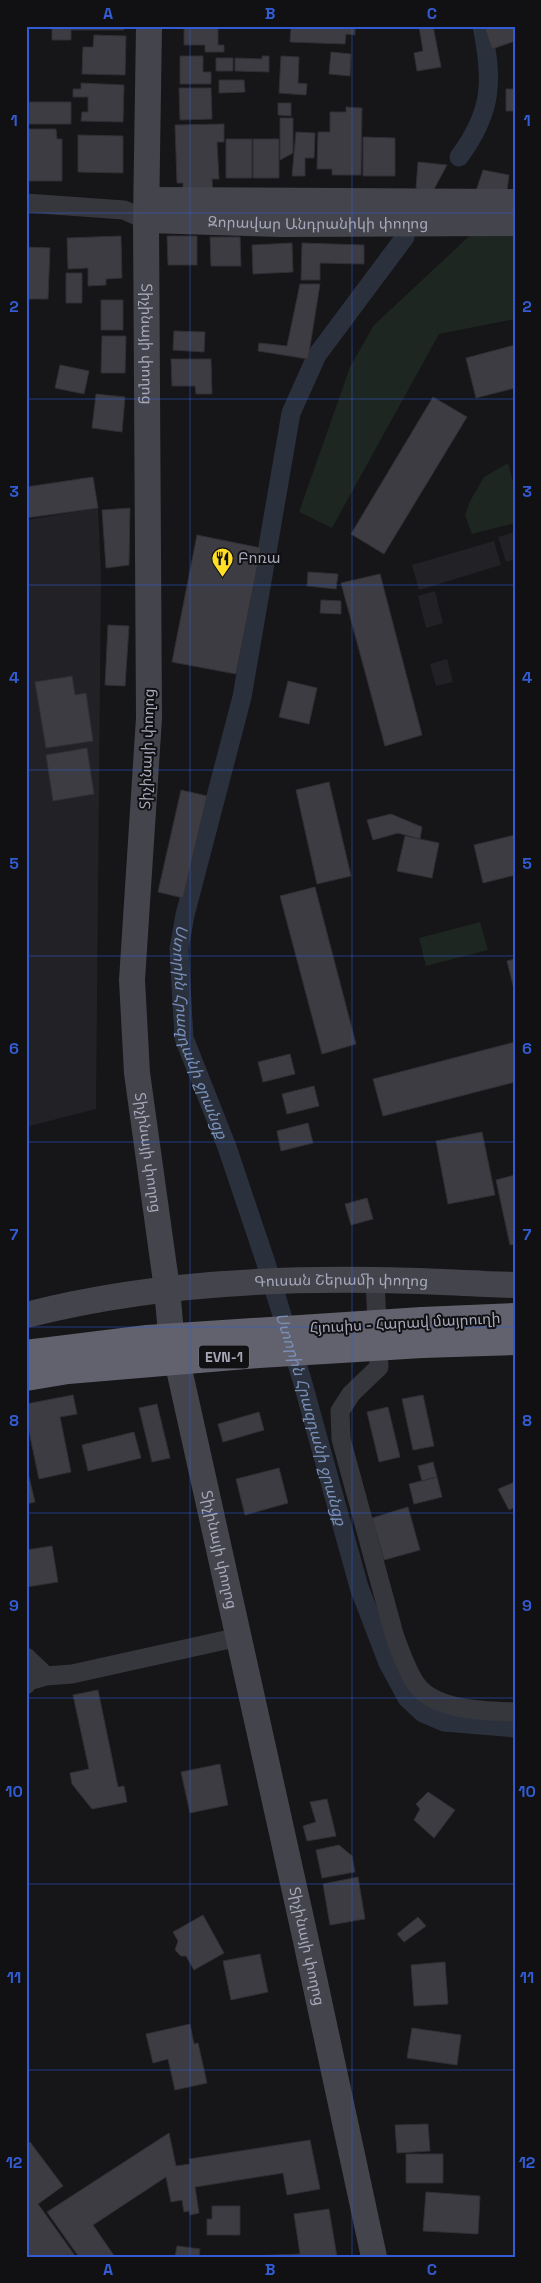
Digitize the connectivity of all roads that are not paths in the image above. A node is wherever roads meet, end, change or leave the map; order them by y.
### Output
1 (149, 26) edge
2 (515, 202) edge
3 (26, 203) edge
4 (139, 210) junction
5 (515, 223) edge
6 (375, 1280) junction
7 (515, 1285) edge
8 (167, 1289) junction
9 (26, 1315) edge
10 (515, 1318) edge
11 (422, 1332) junction
12 (515, 1341) edge
13 (26, 1354) edge
14 (26, 1377) edge
15 (239, 1637) junction
16 (26, 1657) edge
17 (46, 1676) junction
18 (26, 1685) edge
19 (515, 1712) edge
20 (374, 2257) edge

1 - 4 main road, Տիչինայի փողոց
2 - 4 main road, Զորավար Անդրանիկի փողոց
3 - 4 street
4 - 5 main road, Զորավար Անդրանիկի փողոց
4 - 8 main road, Տիչինայի փողոց
6 - 7 main road, Գուսան Շերամի փողոց
6 - 8 main road, Գուսան Շերամի փողոց
6 - 19 street
8 - 9 main road, Գուսան Շերամի փողոց
8 - 15 main road, Տիչինայի փողոց
10 - 11 highway, Հյուսիս - Հարավ մայրուղի / EVN-1
11 - 12 highway, Հյուսիս - Հարավ մայրուղի / EVN-1
11 - 13 highway, Հյուսիս - Հարավ մայրուղի / EVN-1, bridge
11 - 14 highway, Հյուսիս - Հարավ մայրուղի / EVN-1, bridge
15 - 17 street
15 - 20 main road, Տիչինայի փողոց
16 - 17 street
17 - 18 street

